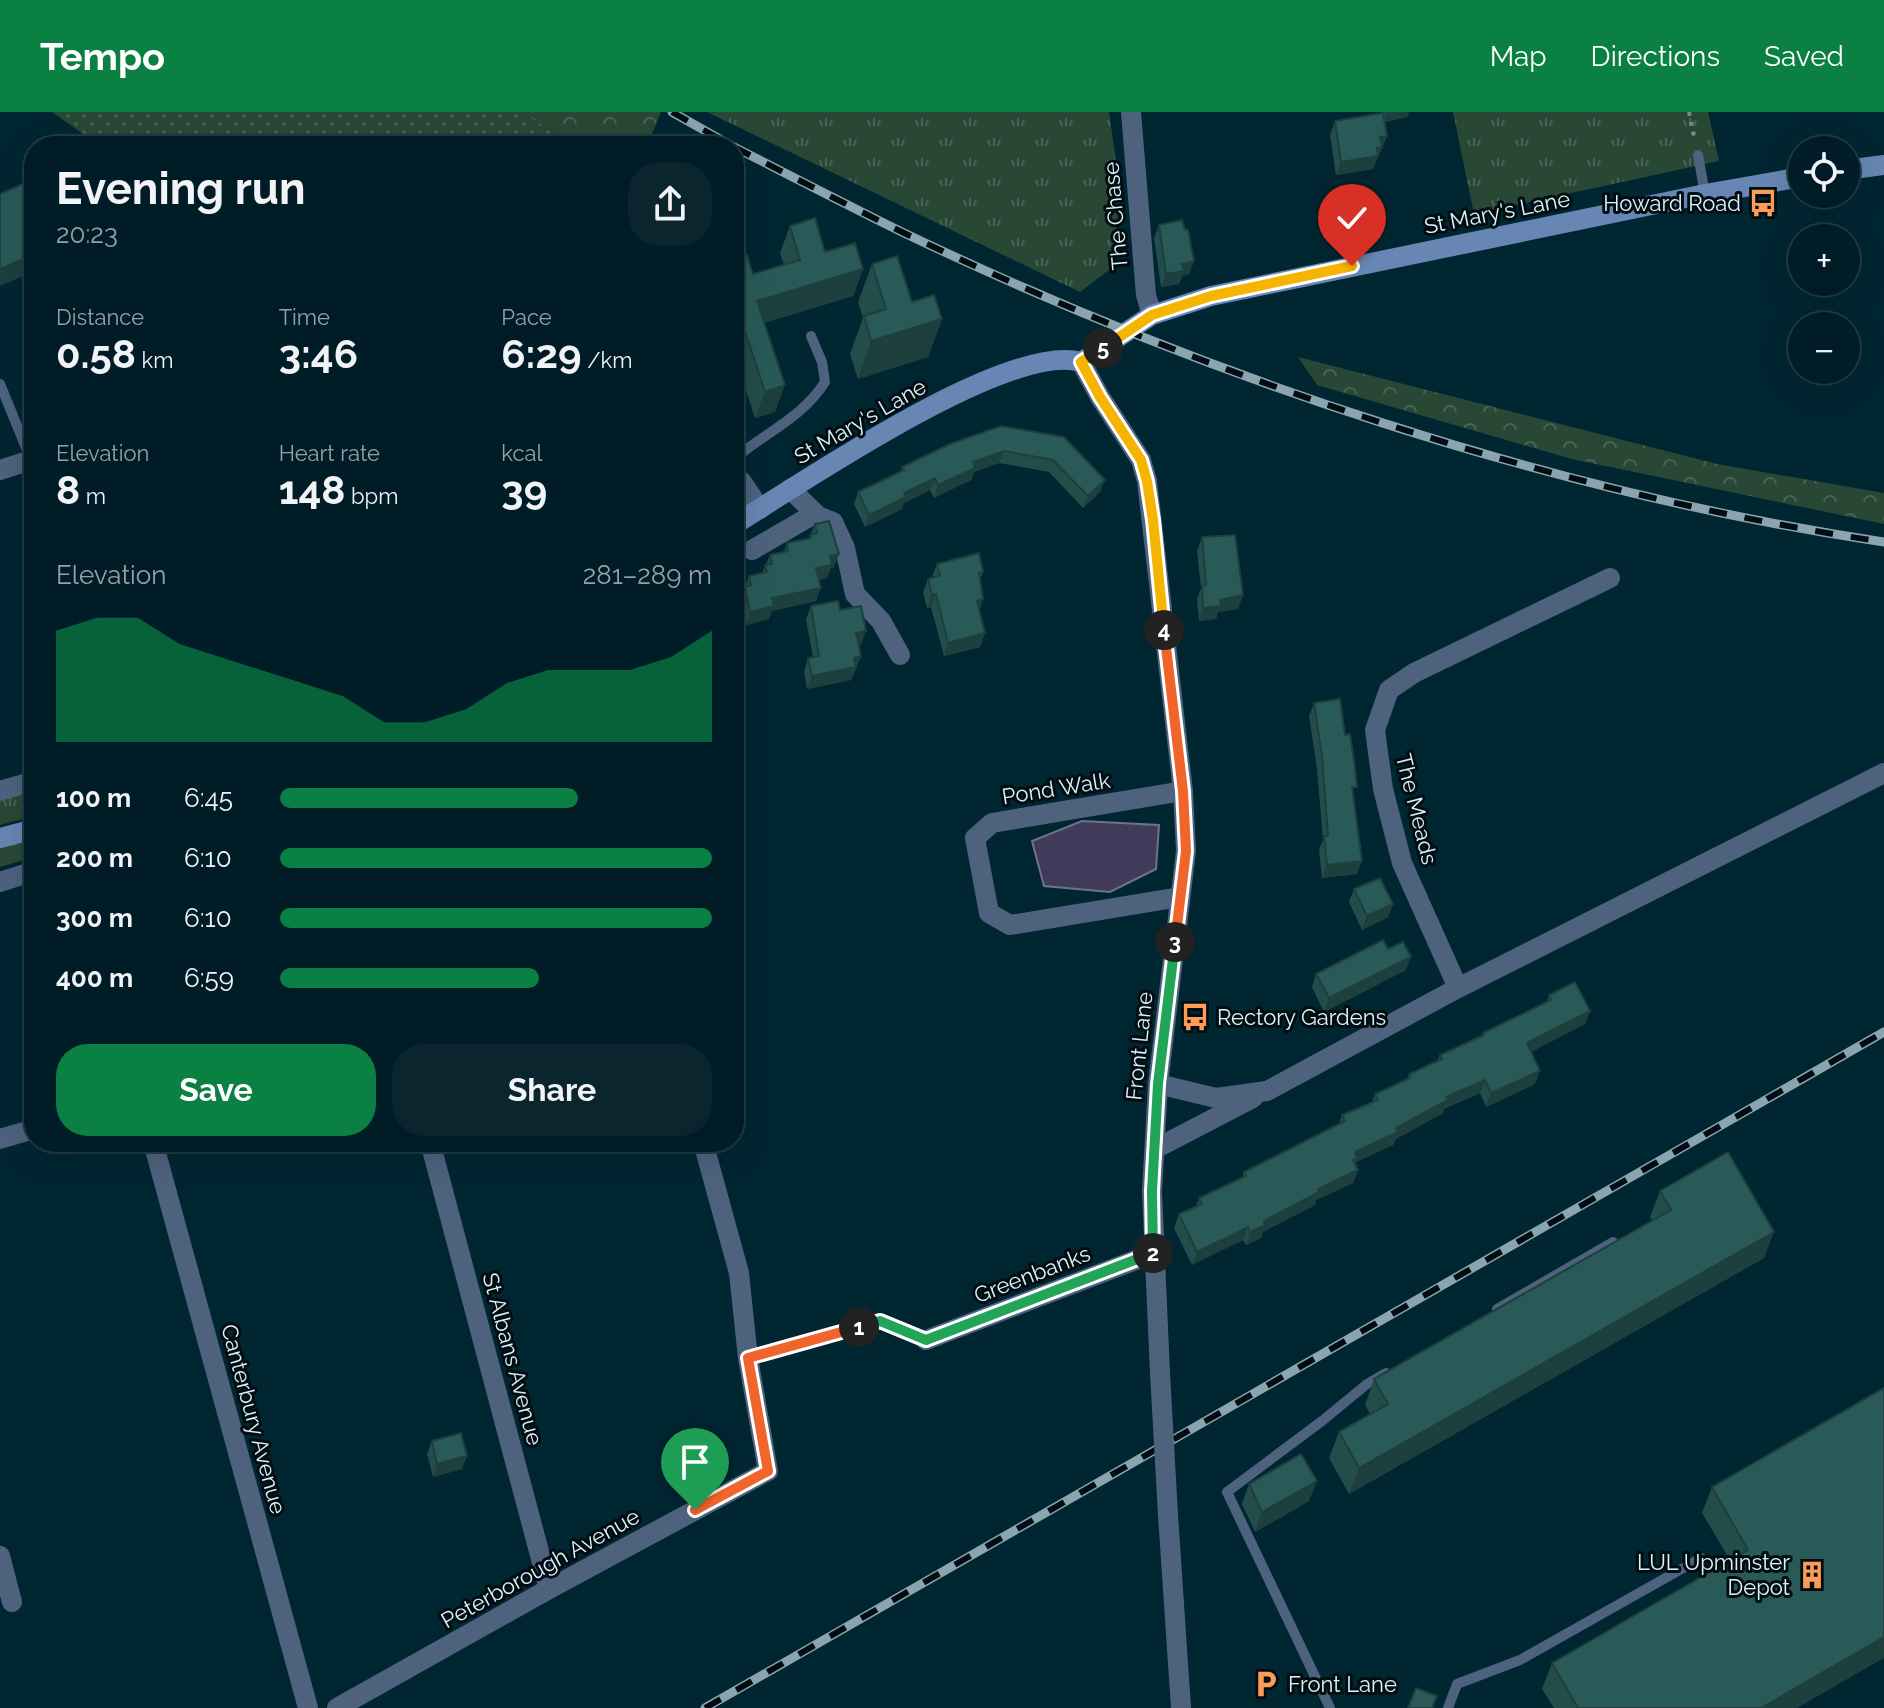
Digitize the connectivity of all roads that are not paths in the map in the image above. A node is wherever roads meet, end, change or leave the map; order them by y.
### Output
1 (1131, 112) edge
2 (1698, 155) road end
3 (1884, 165) edge
4 (1860, 168) edge
5 (1788, 179) edge
6 (1705, 194) junction
7 (1152, 315) junction
8 (811, 336) dead end
9 (1081, 362) junction
10 (0, 384) edge
11 (24, 441) edge
12 (744, 459) edge
13 (24, 462) edge
14 (0, 470) edge
15 (744, 484) edge
16 (790, 489) junction
17 (760, 509) junction
18 (814, 514) junction
19 (744, 519) edge
20 (752, 550) dead end
21 (1610, 578) dead end
22 (900, 655) dead end
23 (1884, 773) edge
24 (24, 784) edge
25 (0, 791) edge
26 (1183, 791) junction
27 (24, 832) edge
28 (0, 838) edge
29 (24, 874) edge
30 (0, 882) edge
31 (1180, 897) junction
32 (1458, 988) junction
33 (1158, 1084) junction
34 (1267, 1091) junction
35 (24, 1132) edge
36 (0, 1139) edge
37 (1155, 1149) junction
38 (156, 1152) edge
39 (433, 1152) edge
40 (706, 1152) edge
41 (1613, 1242) edge
42 (1154, 1253) junction
43 (1490, 1313) edge
44 (926, 1340) road end
45 (1394, 1368) edge
46 (0, 1556) edge
47 (1701, 1558) dead end
48 (549, 1589) junction
49 (12, 1602) dead end
50 (308, 1708) edge
51 (337, 1708) edge
52 (1181, 1708) edge
53 (1330, 1708) edge
54 (1448, 1708) edge

1 - 7 street, The Chase
2 - 6 lane
3 - 4 main road
5 - 6 main road, St Mary's Lane
6 - 7 main road, St Mary's Lane
7 - 9 main road, St Mary's Lane
8 - 12 lane
9 - 16 main road, St Mary's Lane
9 - 26 street, Front Lane
10 - 11 lane
13 - 14 street
15 - 17 street
16 - 17 main road, St Mary's Lane
16 - 18 street
17 - 19 main road, St Mary's Lane
18 - 20 street
18 - 22 street
21 - 32 street, The Meads
23 - 32 street
24 - 25 street
26 - 31 street, Front Lane
26 - 31 street, Pond Walk
27 - 28 main road
29 - 30 street
31 - 33 street, Front Lane
32 - 34 street
33 - 34 street
33 - 37 street, Front Lane
34 - 37 street
35 - 36 street
37 - 42 street, Front Lane
38 - 50 street, Canterbury Avenue
39 - 48 street, St Albans Avenue
40 - 48 street, Peterborough Avenue
41 - 43 lane
42 - 44 street, Greenbanks
42 - 52 street, Front Lane, bridge
45 - 53 lane
46 - 49 street
47 - 54 lane
48 - 51 street, Peterborough Avenue

